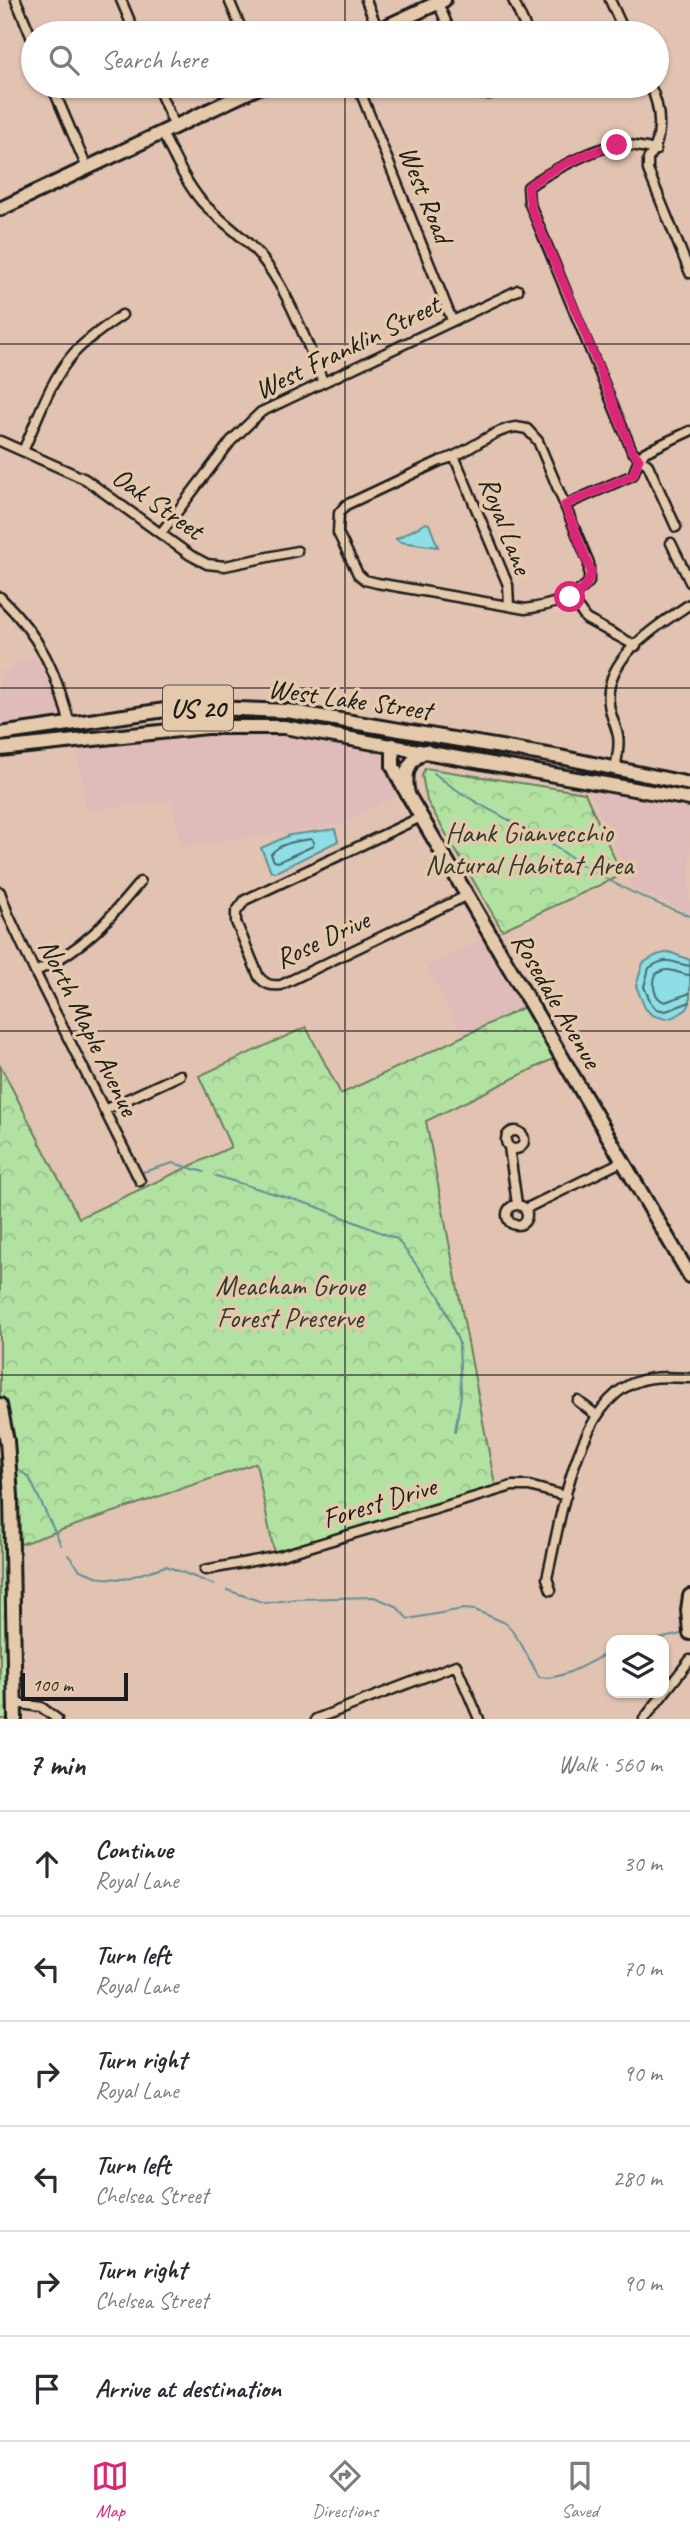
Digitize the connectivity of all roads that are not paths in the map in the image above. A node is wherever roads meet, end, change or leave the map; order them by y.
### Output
1 (16, 0) edge
2 (121, 0) edge
3 (229, 0) edge
4 (366, 0) edge
5 (513, 0) edge
6 (610, 0) edge
7 (441, 1) edge
8 (25, 21) edge
9 (130, 21) edge
10 (238, 21) edge
11 (372, 21) edge
12 (398, 21) edge
13 (447, 21) edge
14 (523, 21) edge
15 (620, 21) edge
16 (57, 98) edge
17 (162, 98) edge
18 (236, 98) edge
19 (363, 98) edge
20 (656, 98) edge
21 (174, 127) junction
22 (162, 133) junction
23 (656, 150) junction
24 (87, 168) junction
25 (1, 206) edge
26 (690, 272) edge
27 (518, 290) dead end
28 (122, 315) dead end
29 (452, 320) junction
30 (323, 381) junction
31 (690, 431) edge
32 (0, 441) edge
33 (23, 451) junction
34 (455, 458) junction
35 (639, 459) junction
36 (565, 505) junction
37 (676, 527) dead end
38 (161, 533) junction
39 (671, 542) dead end
40 (297, 551) dead end
41 (690, 582) edge
42 (0, 597) edge
43 (570, 597) junction
44 (690, 604) edge
45 (509, 605) junction
46 (636, 646) junction
47 (70, 724) junction
48 (396, 730) junction
49 (0, 734) edge
50 (393, 745) junction
51 (0, 749) edge
52 (426, 751) junction
53 (615, 768) junction
54 (690, 784) edge
55 (408, 796) junction
56 (690, 799) edge
57 (421, 817) junction
58 (141, 882) dead end
59 (0, 892) edge
60 (468, 895) junction
61 (35, 972) junction
62 (180, 1075) dead end
63 (104, 1110) junction
64 (509, 1147) dead end
65 (623, 1161) junction
66 (140, 1181) dead end
67 (690, 1276) edge
68 (690, 1378) edge
69 (578, 1401) dead end
70 (0, 1405) edge
71 (596, 1415) junction
72 (566, 1496) junction
73 (205, 1570) dead end
74 (551, 1590) dead end
75 (690, 1596) edge
76 (690, 1633) edge
77 (690, 1660) edge
78 (15, 1703) junction
79 (15, 1719) edge
80 (57, 1719) edge
81 (316, 1719) edge
82 (479, 1719) edge
83 (644, 1719) edge

1 - 8 street
2 - 9 street
3 - 10 street
4 - 11 street
5 - 14 street
6 - 15 street
7 - 12 main road
7 - 13 street
16 - 24 street
17 - 21 street
18 - 21 main road
19 - 29 street, West Road
20 - 23 street
21 - 22 main road
22 - 24 main road
22 - 30 street
23 - 26 street
23 - 35 street
24 - 25 main road
27 - 29 street, West Franklin Street
28 - 33 street
29 - 30 street, West Franklin Street
30 - 38 street, West Franklin Street
31 - 35 street
32 - 33 street, Oak Street
33 - 38 street, Oak Street
34 - 36 street, Royal Lane
34 - 45 street, Royal Lane
34 - 45 street
35 - 36 street
35 - 37 street
36 - 43 street, Royal Lane
38 - 40 street, Oak Street
39 - 41 street
42 - 47 street
43 - 45 street, Royal Lane
43 - 46 street
44 - 46 street
46 - 53 street
47 - 48 main road, West Lake Street / US 20
47 - 49 main road, West Lake Street / US 20
48 - 50 main road
48 - 53 main road, West Lake Street / US 20
50 - 51 main road, West Lake Street / US 20
50 - 52 main road, West Lake Street / US 20
50 - 55 main road, Rosedale Avenue
52 - 55 main road
52 - 56 main road, West Lake Street / US 20
53 - 54 main road, West Lake Street / US 20
55 - 57 main road, Rosedale Avenue
57 - 60 main road, Rosedale Avenue
57 - 60 street, Rose Drive
58 - 61 street
59 - 61 street, North Maple Avenue
60 - 65 main road, Rosedale Avenue
61 - 63 street, North Maple Avenue
62 - 63 street
63 - 66 street, North Maple Avenue
64 - 65 street
65 - 67 main road, Rosedale Avenue
68 - 71 street
69 - 71 street
70 - 78 main road
71 - 72 street
72 - 73 street, Forest Drive
72 - 74 street
75 - 76 main road
77 - 83 street
78 - 79 main road
78 - 80 street
81 - 82 street

